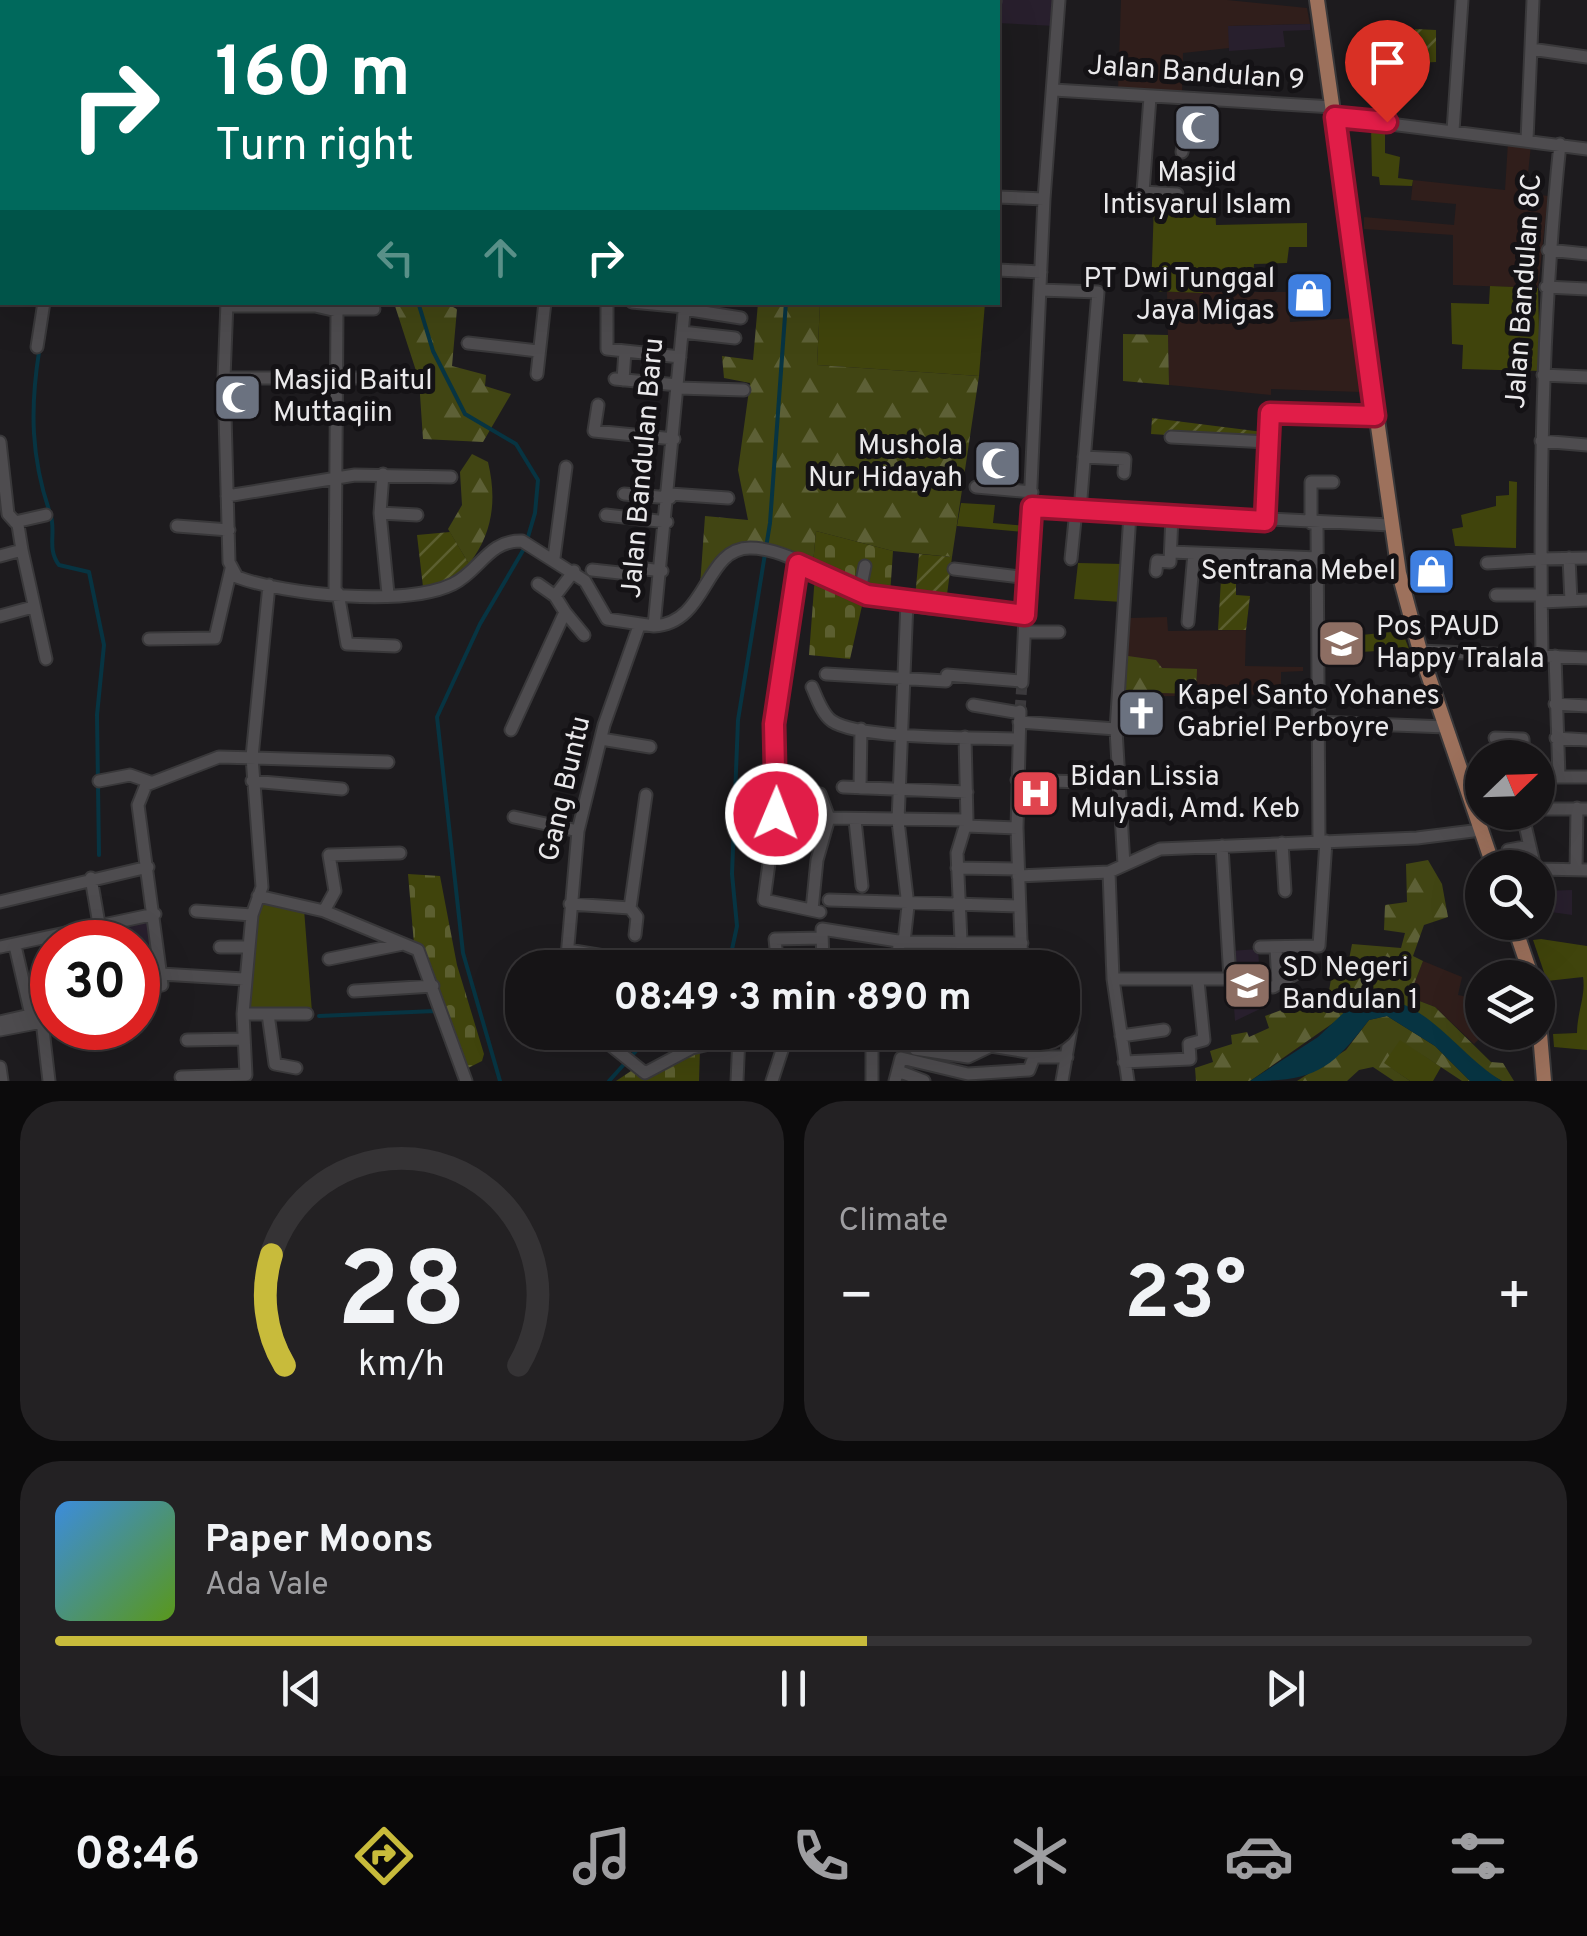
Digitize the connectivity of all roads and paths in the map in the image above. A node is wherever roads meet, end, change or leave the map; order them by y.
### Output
1 (1059, 0) edge
2 (1317, 0) edge
3 (1462, 0) edge
4 (1533, 0) edge
5 (1530, 48) junction
6 (1587, 57) edge
7 (1054, 90) junction
8 (1150, 97) junction
9 (1192, 101) junction
10 (1334, 112) junction
11 (1453, 131) junction
12 (1526, 140) junction
13 (1560, 144) junction
14 (1587, 148) edge
15 (1182, 152) dead end
16 (1176, 194) dead end
17 (1000, 197) edge
18 (1044, 200) junction
19 (1548, 250) junction
20 (1587, 254) edge
21 (1000, 270) edge
22 (1040, 272) junction
23 (1546, 288) junction
24 (1587, 289) edge
25 (1040, 290) junction
26 (44, 305) edge
27 (227, 305) edge
28 (313, 305) edge
29 (544, 305) edge
30 (607, 305) edge
31 (684, 306) edge
32 (374, 309) dead end
33 (337, 310) junction
34 (741, 318) dead end
35 (682, 332) junction
36 (735, 338) dead end
37 (468, 343) dead end
38 (37, 346) dead end
39 (538, 351) junction
40 (625, 352) junction
41 (680, 357) junction
42 (536, 374) dead end
43 (1543, 375) junction
44 (1587, 377) edge
45 (224, 378) junction
46 (401, 378) dead end
47 (339, 379) junction
48 (678, 387) junction
49 (744, 390) dead end
50 (598, 406) dead end
51 (1375, 416) junction
52 (1171, 437) dead end
53 (674, 439) junction
54 (1541, 441) junction
55 (0, 442) edge
56 (1268, 442) junction
57 (1587, 445) edge
58 (1084, 457) junction
59 (566, 467) dead end
60 (1124, 473) dead end
61 (383, 474) junction
62 (337, 477) junction
63 (451, 477) dead end
64 (1334, 482) dead end
65 (976, 488) dead end
66 (1032, 492) junction
67 (624, 494) dead end
68 (228, 496) junction
69 (670, 496) junction
70 (728, 498) dead end
71 (1032, 507) junction
72 (1078, 510) junction
73 (380, 513) junction
74 (46, 514) dead end
75 (1130, 514) junction
76 (606, 515) dead end
77 (416, 516) dead end
78 (1172, 516) junction
79 (1265, 521) junction
80 (15, 522) junction
81 (667, 522) junction
82 (1314, 523) junction
83 (1390, 524) junction
84 (176, 526) dead end
85 (229, 530) junction
86 (22, 550) junction
87 (1171, 552) junction
88 (1194, 553) junction
89 (0, 556) edge
90 (554, 558) junction
91 (1072, 558) dead end
92 (1318, 558) junction
93 (1568, 558) junction
94 (1587, 558) edge
95 (1540, 559) junction
96 (1487, 563) dead end
97 (798, 564) junction
98 (864, 566) dead end
99 (231, 569) junction
100 (954, 569) dead end
101 (592, 570) dead end
102 (574, 571) junction
103 (1156, 571) dead end
104 (662, 572) junction
105 (1028, 578) junction
106 (538, 584) dead end
107 (269, 585) junction
108 (860, 592) junction
109 (336, 593) junction
110 (388, 594) junction
111 (1496, 595) dead end
112 (555, 596) junction
113 (1542, 598) junction
114 (1587, 600) edge
115 (1570, 601) junction
116 (908, 602) junction
117 (33, 607) junction
118 (565, 612) junction
119 (1025, 615) junction
120 (0, 616) edge
121 (1188, 622) dead end
122 (639, 626) junction
123 (654, 626) junction
124 (1024, 632) junction
125 (1060, 632) dead end
126 (584, 636) dead end
127 (150, 638) dead end
128 (395, 646) dead end
129 (1420, 651) junction
130 (1549, 656) junction
131 (1587, 658) edge
132 (46, 659) dead end
133 (826, 674) dead end
134 (903, 678) junction
135 (812, 687) dead end
136 (1555, 704) junction
137 (973, 705) dead end
138 (1587, 706) edge
139 (1020, 716) junction
140 (1317, 722) junction
141 (1446, 727) junction
142 (860, 729) junction
143 (1116, 729) junction
144 (511, 730) dead end
145 (900, 734) junction
146 (966, 736) junction
147 (1494, 738) dead end
148 (1556, 738) junction
149 (601, 739) junction
150 (1018, 739) junction
151 (1523, 740) edge
152 (1587, 740) edge
153 (650, 747) dead end
154 (252, 757) junction
155 (388, 762) dead end
156 (1555, 776) edge
157 (1559, 776) junction
158 (1587, 777) edge
159 (1017, 780) junction
160 (99, 781) dead end
161 (252, 781) junction
162 (1464, 781) edge
163 (150, 782) junction
164 (1083, 782) dead end
165 (844, 787) dead end
166 (860, 788) junction
167 (342, 789) dead end
168 (779, 789) junction
169 (899, 790) junction
170 (967, 792) junction
171 (646, 795) dead end
172 (1582, 808) edge
173 (1555, 809) edge
174 (514, 817) dead end
175 (829, 818) junction
176 (855, 820) junction
177 (898, 821) junction
178 (966, 823) junction
179 (1017, 828) junction
180 (578, 830) junction
181 (1481, 830) joint
182 (1526, 830) edge
183 (1322, 842) junction
184 (1282, 844) junction
185 (1222, 846) junction
186 (1530, 846) junction
187 (1488, 850) edge
188 (1508, 850) dead end
189 (1531, 850) edge
190 (400, 853) dead end
191 (1124, 865) junction
192 (148, 867) junction
193 (957, 868) junction
194 (1555, 869) edge
195 (1581, 870) edge
196 (1108, 872) junction
197 (1018, 873) junction
198 (91, 878) junction
199 (862, 886) dead end
200 (1285, 891) dead end
201 (258, 896) junction
202 (829, 900) dead end
203 (0, 902) edge
204 (570, 904) junction
205 (908, 906) junction
206 (961, 906) junction
207 (1019, 906) junction
208 (630, 908) junction
209 (324, 911) junction
210 (196, 912) dead end
211 (155, 914) junction
212 (252, 915) junction
213 (98, 920) edge
214 (121, 920) edge
215 (635, 935) dead end
216 (822, 938) junction
217 (30, 940) edge
218 (902, 941) junction
219 (961, 941) junction
220 (1022, 943) junction
221 (403, 944) junction
222 (0, 947) edge
223 (220, 947) dead end
224 (249, 947) junction
225 (1260, 948) dead end
226 (1276, 948) junction
227 (16, 950) dead end
228 (568, 950) edge
229 (776, 950) edge
230 (822, 950) edge
231 (901, 950) edge
232 (1022, 950) edge
233 (329, 959) dead end
234 (161, 974) junction
235 (1295, 974) dead end
236 (244, 979) junction
237 (1114, 979) junction
238 (1198, 981) junction
239 (30, 985) edge
240 (160, 985) edge
241 (433, 986) junction
242 (354, 992) dead end
243 (243, 1014) junction
244 (268, 1014) junction
245 (307, 1014) dead end
246 (30, 1017) edge
247 (30, 1019) edge
248 (0, 1022) edge
249 (0, 1030) edge
250 (1164, 1030) dead end
251 (1121, 1036) junction
252 (244, 1039) junction
253 (187, 1040) dead end
254 (46, 1050) edge
255 (615, 1050) edge
256 (684, 1050) edge
257 (738, 1050) edge
258 (782, 1050) edge
259 (872, 1050) edge
260 (922, 1050) edge
261 (982, 1050) edge
262 (1014, 1050) edge
263 (1068, 1050) edge
264 (1541, 1050) edge
265 (1034, 1057) junction
266 (1067, 1057) junction
267 (1124, 1062) junction
268 (0, 1067) edge
269 (296, 1068) dead end
270 (896, 1076) edge
271 (181, 1077) dead end
272 (246, 1078) edge
273 (2, 1081) edge
274 (49, 1081) edge
275 (466, 1081) edge
276 (737, 1081) edge
277 (772, 1081) edge
278 (872, 1081) edge
279 (924, 1081) edge
280 (1062, 1081) edge
281 (1128, 1081) edge
282 (1544, 1081) edge

1 - 7 street
2 - 10 main road
3 - 11 street
4 - 5 street
5 - 6 street
5 - 12 street
7 - 8 street, Jalan Bandulan 9
7 - 18 street, Jalan Bandulan 9
8 - 9 street, Jalan Bandulan 9
8 - 16 street
9 - 10 street, Jalan Bandulan 9
9 - 15 street
10 - 11 street, Jalan Bandulan 9
10 - 51 main road
11 - 12 street, Jalan Bandulan 9
12 - 13 street, Jalan Bandulan 9
13 - 14 street, Jalan Bandulan 9
13 - 19 street, Jalan Bandulan 8C
17 - 18 street
18 - 22 street, Jalan Bandulan 9
19 - 20 street
19 - 23 street, Jalan Bandulan 8C
21 - 22 street
22 - 25 street, Jalan Bandulan 9
23 - 24 street
23 - 43 street, Jalan Bandulan 8C
25 - 58 street
25 - 66 street, Jalan Bandulan 9
26 - 38 street
27 - 45 street
28 - 33 street
29 - 39 street
30 - 40 street
31 - 34 street
31 - 35 street, Jalan Bandulan Baru
32 - 33 street
33 - 47 street
35 - 36 street
35 - 41 street, Jalan Bandulan Baru
37 - 39 street
39 - 42 street
40 - 41 street
40 - 48 street
41 - 48 street, Jalan Bandulan Baru
43 - 44 street
43 - 54 street, Jalan Bandulan 8C
45 - 47 street
45 - 68 street
46 - 47 street
47 - 62 street
48 - 49 street
48 - 53 street, Jalan Bandulan Baru
50 - 53 street
51 - 56 street
51 - 83 main road
52 - 56 street
53 - 69 street, Jalan Bandulan Baru
54 - 57 street
54 - 95 street, Jalan Bandulan 8C
55 - 80 street
56 - 79 street
58 - 60 street
58 - 72 street
59 - 90 street
61 - 62 street
61 - 63 street
61 - 73 street
62 - 68 street
62 - 109 street
64 - 82 street
65 - 66 street
66 - 71 street, Jalan Bandulan 9
67 - 69 street
68 - 85 street
69 - 70 street
69 - 81 street, Jalan Bandulan Baru
71 - 72 street
71 - 105 street, Jalan Bandulan 9
72 - 75 street
72 - 91 street
73 - 77 street
73 - 110 street
74 - 80 street
75 - 78 street
75 - 143 street
76 - 81 street
78 - 79 street
78 - 87 street
79 - 82 street
80 - 86 street
81 - 104 street, Jalan Bandulan Baru
82 - 83 street
82 - 92 street
83 - 129 main road
84 - 85 street
85 - 99 street
86 - 89 street
86 - 117 street
87 - 88 street
87 - 103 street
88 - 92 street
88 - 121 street
90 - 102 street, Jalan Bandulan Baru
90 - 110 street, Jalan Bandulan Baru
92 - 140 street
93 - 94 street
93 - 95 street
93 - 115 street
95 - 96 street
95 - 113 street, Jalan Bandulan 8C
97 - 108 street
97 - 123 street
97 - 168 street
98 - 108 street
99 - 107 street, Jalan Bandulan Baru
99 - 127 street
100 - 105 street
101 - 104 street
102 - 112 street
102 - 122 street, Jalan Bandulan Baru
104 - 123 street, Jalan Bandulan Baru
105 - 119 street, Jalan Bandulan 9
106 - 112 street
107 - 109 street, Jalan Bandulan Baru
107 - 154 street
108 - 116 street
109 - 110 street, Jalan Bandulan Baru
109 - 128 street
111 - 113 street
112 - 118 street
113 - 115 street
113 - 130 street, Jalan Bandulan 8C
114 - 115 street
116 - 119 street
116 - 134 street
117 - 120 street
117 - 132 street
118 - 126 street
118 - 144 street
119 - 124 street, Jalan Bandulan 9
122 - 123 street, Jalan Bandulan Baru
122 - 149 street, Gang Buntu
124 - 125 street
124 - 134 street, Jalan Bandulan 9
129 - 130 street
129 - 141 main road
130 - 131 street
130 - 136 street, Jalan Bandulan 8C
133 - 134 street
134 - 145 street
135 - 142 street
136 - 138 street
136 - 148 street, Jalan Bandulan 8C
137 - 139 street
139 - 143 street
139 - 150 street
140 - 141 street
140 - 183 street
141 - 162 main road
142 - 145 street
142 - 166 street
143 - 191 street
145 - 146 street
145 - 169 street
146 - 150 street
146 - 170 street
147 - 151 street
148 - 152 street
148 - 157 street, Jalan Bandulan 8C
149 - 153 street
149 - 180 street, Gang Buntu
150 - 159 street
154 - 155 street
154 - 161 street
154 - 163 street
156 - 157 street
157 - 158 street
159 - 164 street
159 - 179 street
160 - 163 street
161 - 167 street
161 - 201 street
163 - 192 street
165 - 166 street
166 - 169 street
168 - 175 street
168 - 175 street
169 - 170 street
169 - 177 street
170 - 178 street
171 - 208 street
172 - 173 street
172 - 195 street
174 - 180 street
175 - 176 street
176 - 177 street
176 - 199 street
177 - 178 street
177 - 205 street
178 - 179 street
178 - 193 street
179 - 197 street
180 - 204 street, Gang Buntu
181 - 183 street
181 - 187 main road
182 - 186 street
183 - 184 street
183 - 226 street
184 - 185 street
184 - 200 street
185 - 191 street
185 - 238 street
186 - 188 street
186 - 189 street
190 - 209 street
191 - 196 street
192 - 198 street
192 - 211 street
193 - 197 street
193 - 206 street
194 - 195 street
196 - 197 street
196 - 237 street
197 - 207 street
198 - 203 street
198 - 213 street
201 - 209 street
201 - 212 street
202 - 205 street
204 - 208 street
204 - 228 street, Gang Buntu
205 - 206 street
205 - 218 street
206 - 207 street
206 - 219 street
207 - 220 street
208 - 215 street
209 - 221 street
210 - 212 street
211 - 214 street
211 - 234 street
212 - 224 street
216 - 218 street
216 - 229 street
216 - 230 street
217 - 222 street
218 - 219 street
218 - 231 street
219 - 220 street
220 - 232 street
221 - 233 street
221 - 241 street
223 - 224 street
224 - 236 street
225 - 226 street
226 - 235 street
227 - 239 street
234 - 236 street
234 - 240 street
236 - 243 street
237 - 238 street
237 - 251 street
238 - 267 street
241 - 242 street
241 - 275 street
243 - 244 street
243 - 252 street
244 - 245 street
244 - 269 street
246 - 248 street
247 - 249 street
250 - 251 street
251 - 267 street
252 - 253 street
252 - 272 street
254 - 274 street
255 - 256 street
257 - 276 street
258 - 277 street
259 - 278 street
260 - 261 street
262 - 265 street
263 - 266 street
264 - 282 main road
265 - 266 street
265 - 270 street
266 - 280 street
267 - 281 street
268 - 273 street
270 - 279 street
271 - 272 street

